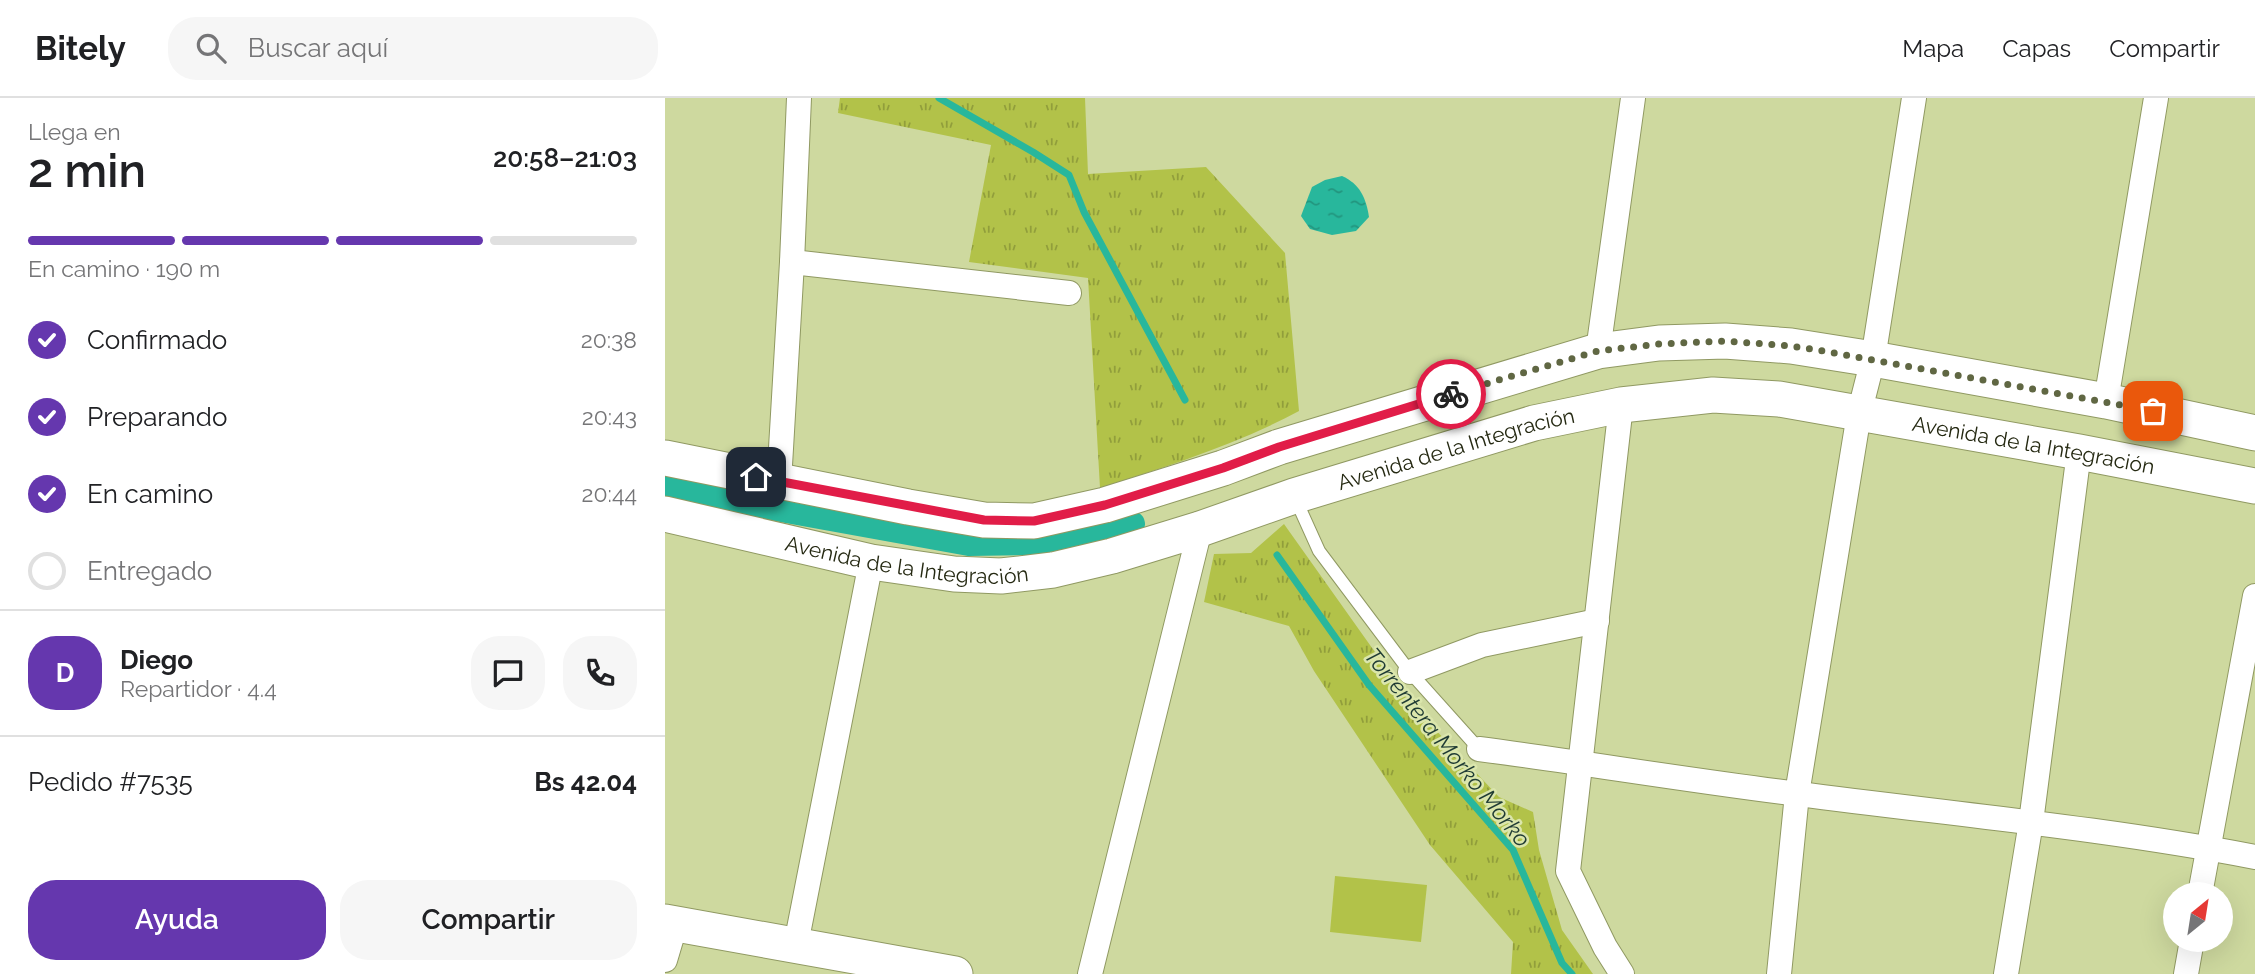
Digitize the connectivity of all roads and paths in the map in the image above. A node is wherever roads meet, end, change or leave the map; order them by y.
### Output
1 (799, 98) edge
2 (1633, 98) edge
3 (1914, 98) edge
4 (2156, 98) edge
5 (792, 262) junction
6 (1069, 293) dead end
7 (1598, 351) junction
8 (1873, 359) junction
9 (2106, 401) junction
10 (1621, 405) junction
11 (1859, 414) junction
12 (2255, 433) edge
13 (2079, 452) junction
14 (665, 458) edge
15 (1223, 468) junction
16 (779, 482) junction
17 (2255, 486) edge
18 (1294, 496) junction
19 (1245, 513) junction
20 (666, 521) edge
21 (1200, 529) junction
22 (871, 562) junction
23 (2255, 596) edge
24 (1597, 621) junction
25 (1410, 672) junction
26 (1479, 749) joint
27 (1581, 762) junction
28 (1797, 794) junction
29 (2031, 822) junction
30 (2208, 848) junction
31 (2255, 858) edge
32 (2202, 882) edge
33 (671, 923) edge
34 (796, 944) junction
35 (2190, 952) edge
36 (665, 960) edge
37 (955, 974) edge
38 (1090, 974) edge
39 (1622, 974) edge
40 (1779, 974) edge
41 (2006, 974) edge
42 (2186, 974) edge

1 - 5 street
2 - 7 street
3 - 8 street
4 - 9 street
5 - 6 street
5 - 16 street
7 - 8 main road
7 - 15 main road
8 - 9 main road
8 - 11 street
9 - 12 main road
10 - 11 main road, Avenida de la Integración
10 - 18 main road, Avenida de la Integración
10 - 24 street
11 - 13 main road, Avenida de la Integración
11 - 28 street
13 - 17 main road, Avenida de la Integración
13 - 29 street
14 - 16 main road
15 - 16 main road
15 - 19 main road
18 - 19 main road, Avenida de la Integración
18 - 25 lane
19 - 21 main road, Avenida de la Integración
20 - 22 main road, Avenida de la Integración
21 - 22 main road, Avenida de la Integración
21 - 38 street
22 - 34 street
23 - 30 street
24 - 25 street
24 - 27 street
25 - 26 lane
26 - 27 street
27 - 28 street
27 - 39 street
28 - 29 street
28 - 40 street
29 - 30 street
29 - 41 street
30 - 31 street
30 - 32 street
33 - 34 main road
33 - 36 street
34 - 37 main road
35 - 42 street

